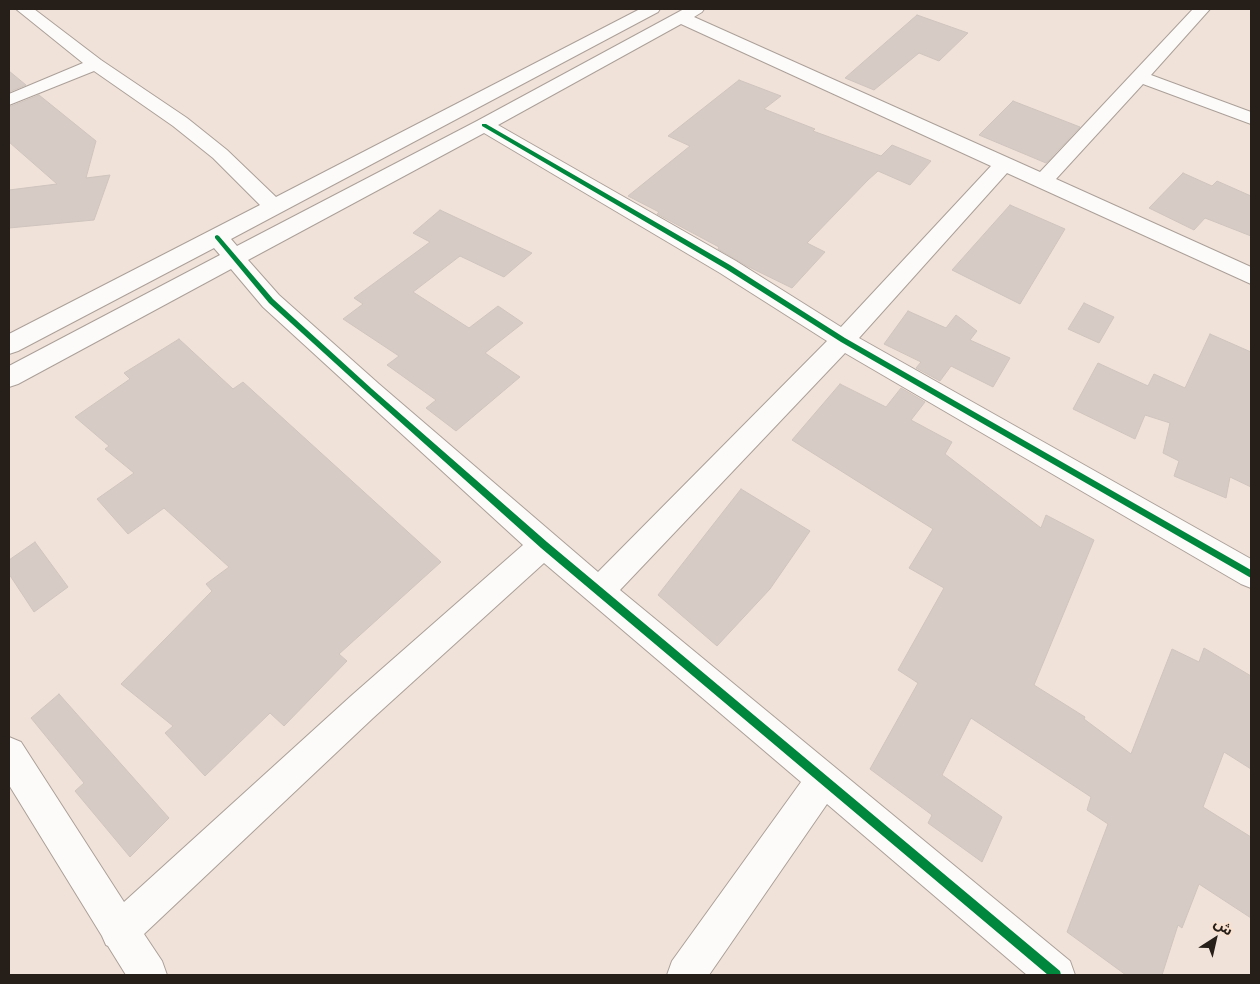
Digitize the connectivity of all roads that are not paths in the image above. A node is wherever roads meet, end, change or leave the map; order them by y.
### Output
1 (24, 9) edge
2 (652, 9) edge
3 (1202, 9) edge
4 (688, 13) edge
5 (95, 64) junction
6 (1140, 77) junction
7 (9, 100) edge
8 (1251, 118) edge
9 (484, 125) junction
10 (1003, 165) junction
11 (1042, 182) junction
12 (274, 207) junction
13 (216, 237) junction
14 (234, 257) junction
15 (1251, 276) edge
16 (843, 340) junction
17 (9, 345) edge
18 (9, 377) edge
19 (544, 545) junction
20 (1251, 574) edge
21 (600, 590) junction
22 (9, 754) edge
23 (823, 780) junction
24 (119, 932) junction
25 (148, 975) edge
26 (686, 975) edge
27 (1056, 975) edge

1 - 5 street
2 - 12 street
3 - 6 street
4 - 9 street
4 - 10 street
5 - 7 street
5 - 12 street
6 - 8 street
6 - 11 street
9 - 14 street
9 - 16 street
10 - 11 street
10 - 16 street
11 - 15 street
12 - 13 street
13 - 14 street
13 - 17 street
14 - 18 street
14 - 19 street
16 - 20 street
16 - 21 street
19 - 21 street
19 - 24 street
21 - 23 street
22 - 24 street
23 - 26 street
23 - 27 street
24 - 25 street

